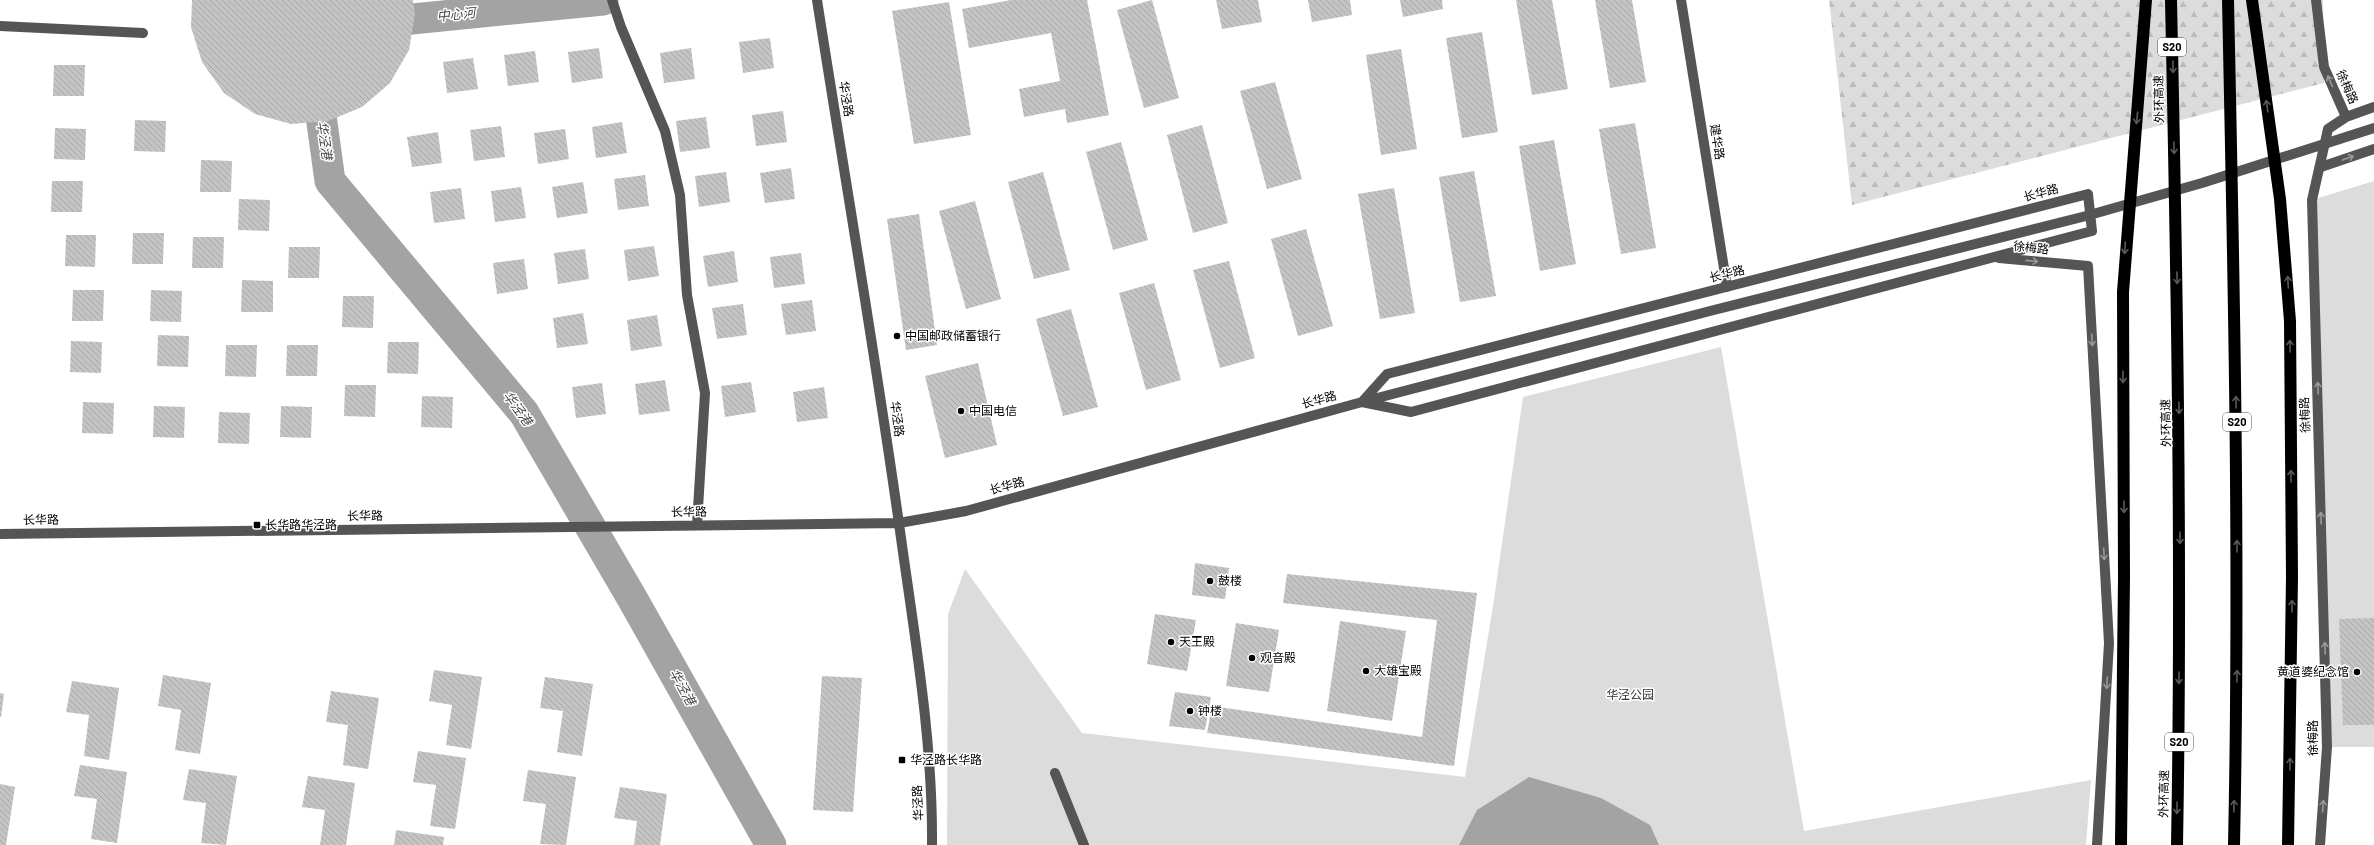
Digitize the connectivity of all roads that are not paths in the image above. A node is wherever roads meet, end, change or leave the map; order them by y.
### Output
1 (612, 0) edge
2 (1681, 0) edge
3 (2146, 0) edge
4 (2171, 0) edge
5 (2228, 0) edge
6 (2252, 0) edge
7 (2316, 0) edge
8 (817, 3) edge
9 (0, 26) edge
10 (143, 33) dead end
11 (2374, 107) edge
12 (2346, 117) junction
13 (2374, 128) edge
14 (2374, 149) edge
15 (2321, 167) junction
16 (1993, 257) junction
17 (1727, 287) junction
18 (1362, 402) junction
19 (899, 523) junction
20 (697, 525) junction
21 (0, 534) edge
22 (1055, 773) dead end
23 (932, 845) edge
24 (1084, 845) edge
25 (2097, 845) edge
26 (2121, 845) edge
27 (2177, 845) edge
28 (2234, 845) edge
29 (2288, 845) edge
30 (2320, 845) edge

1 - 20 street
2 - 17 street, 建华路
3 -> 26 highway
4 -> 27 highway, 外环高速 / S20
28 -> 5 highway, S20
29 -> 6 highway
12 -> 7 street, 徐梅路
8 - 19 street, 华泾路
9 - 10 street
11 - 12 street
12 - 15 street, 徐梅路
13 - 18 street, 长华路
15 -> 14 street
30 -> 15 street, 徐梅路
16 - 17 street, 长华路
16 - 18 street, 长华路
16 -> 25 street, 徐梅路
17 - 18 street, 长华路
18 - 19 street, 长华路
19 - 20 street, 长华路
19 - 23 street, 华泾路
20 - 21 street, 长华路
22 - 24 street

